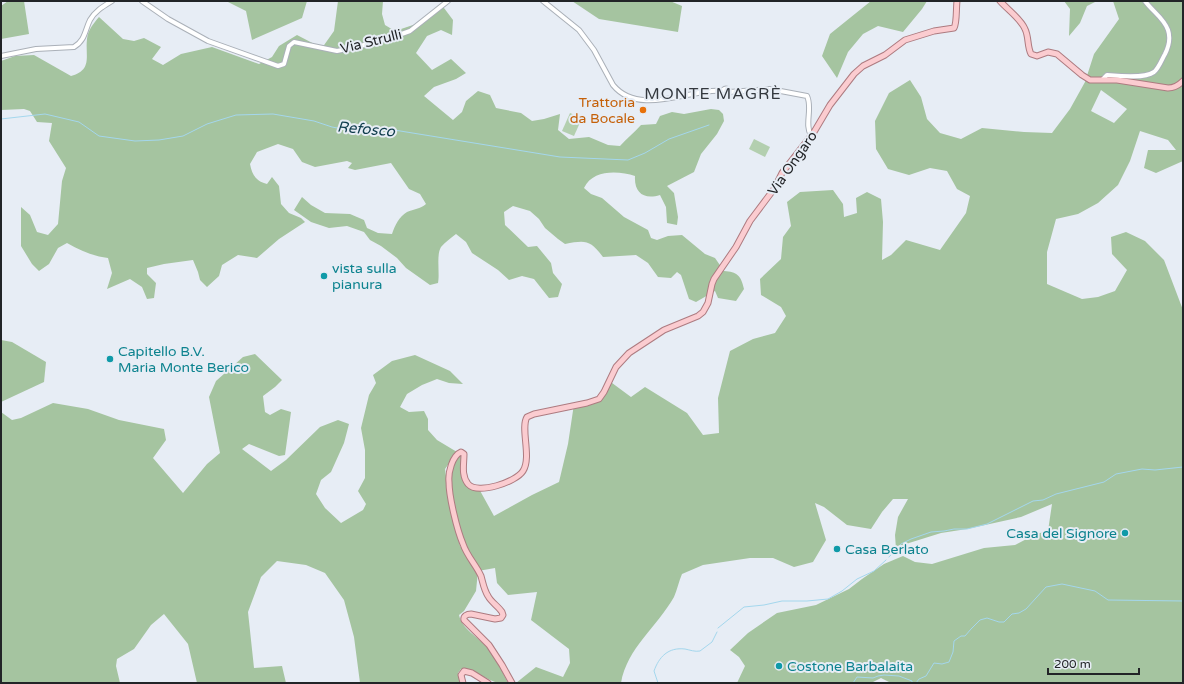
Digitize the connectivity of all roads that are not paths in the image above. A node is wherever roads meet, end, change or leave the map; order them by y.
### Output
1 (112, 1) edge
2 (142, 1) edge
3 (448, 1) edge
4 (543, 1) edge
5 (957, 1) edge
6 (1000, 1) edge
7 (1145, 1) edge
8 (1, 56) edge
9 (1102, 80) junction
10 (1183, 81) edge
11 (811, 135) junction
12 (463, 683) edge
13 (488, 683) edge
14 (512, 683) edge

1 - 8 street
2 - 3 street, Via Strulli
4 - 11 street
5 - 11 main road, Via Ongaro
6 - 9 main road
7 - 9 street
9 - 10 main road
11 - 14 main road, Via Ongaro
12 - 13 main road

